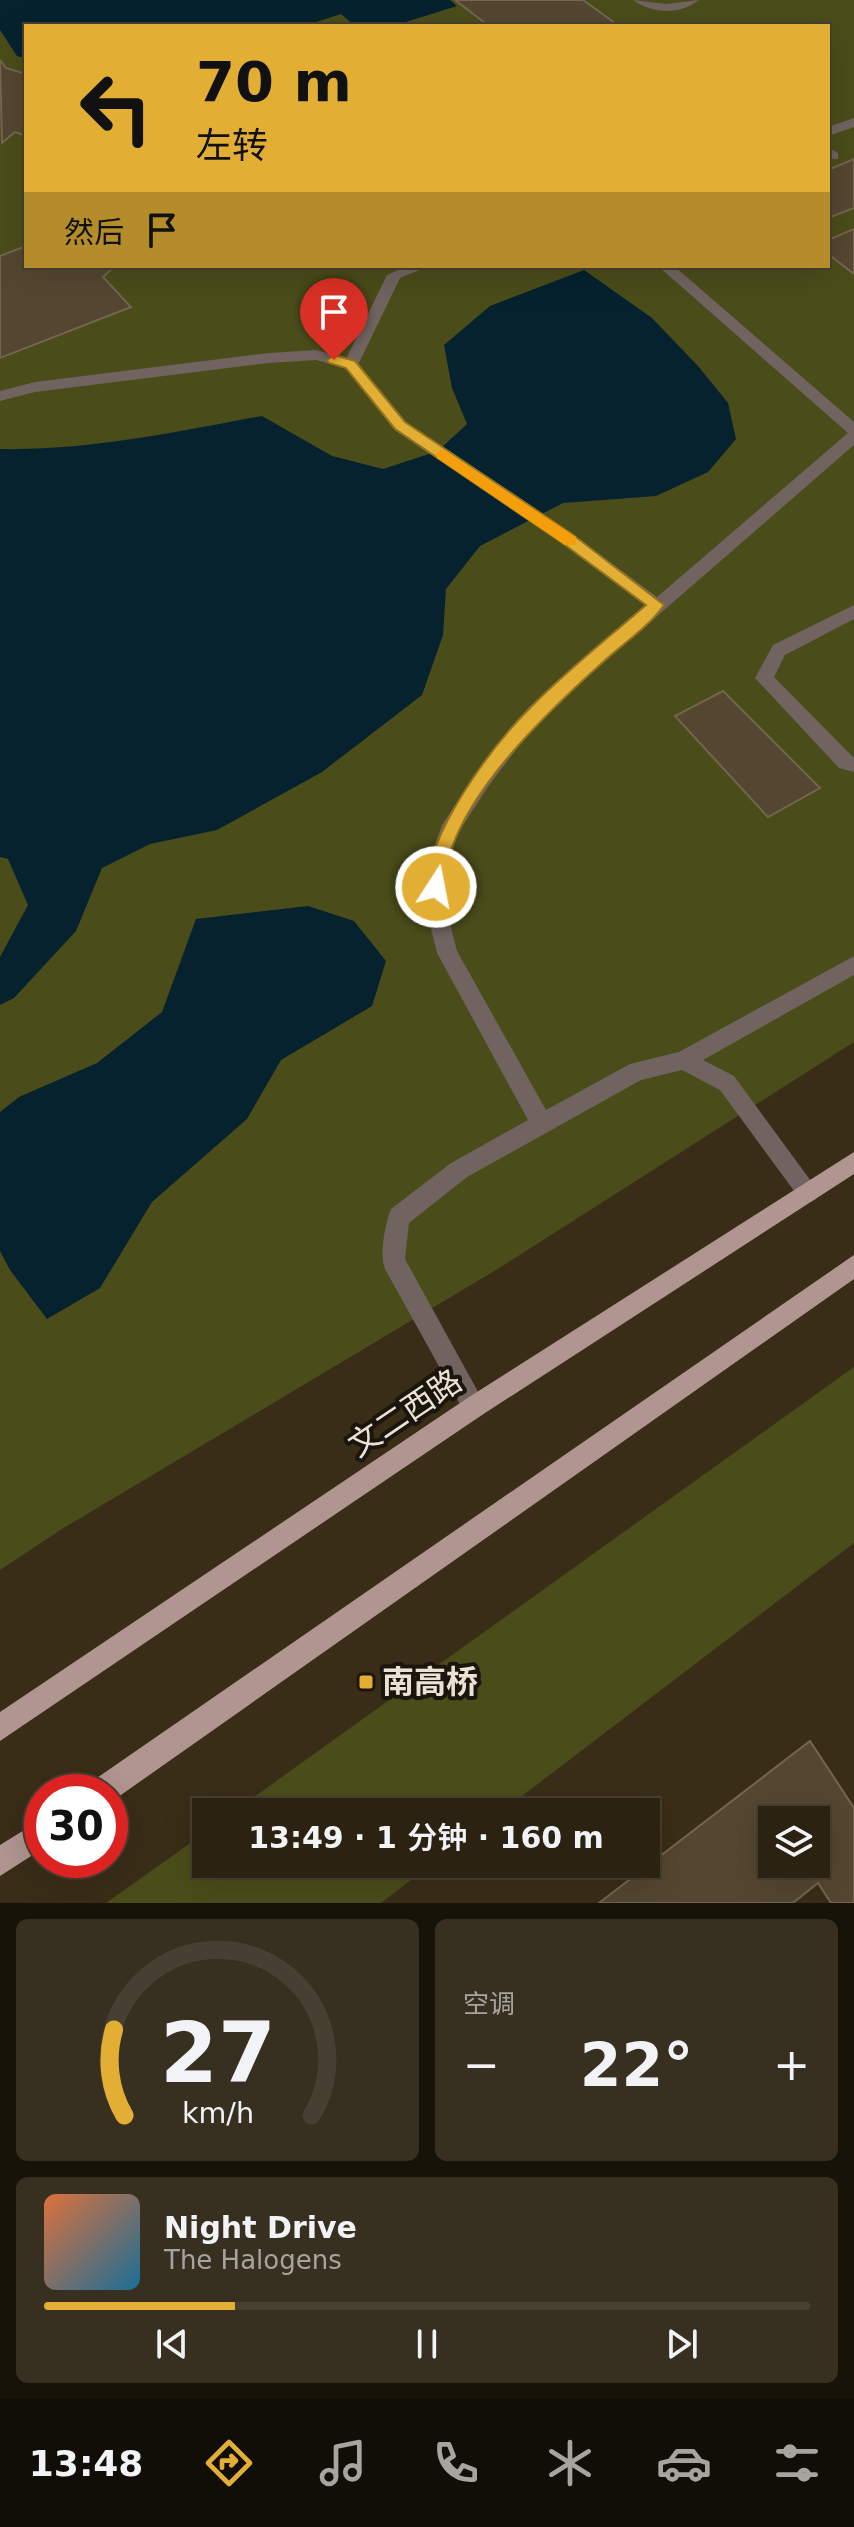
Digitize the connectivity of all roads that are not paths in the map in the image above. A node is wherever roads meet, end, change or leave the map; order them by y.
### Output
1 (639, 0) edge
2 (693, 0) edge
3 (854, 122) edge
4 (830, 131) edge
5 (409, 268) edge
6 (667, 268) edge
7 (389, 271) edge
8 (350, 365) junction
9 (0, 396) edge
10 (854, 433) edge
11 (656, 605) junction
12 (854, 611) edge
13 (854, 765) edge
14 (854, 965) edge
15 (683, 1060) junction
16 (542, 1124) junction
17 (854, 1162) edge
18 (808, 1192) junction
19 (854, 1266) edge
20 (474, 1407) junction
21 (0, 1728) edge
22 (127, 1774) edge
23 (24, 1845) edge
24 (0, 1862) edge

1 - 2 street
3 - 4 street
5 - 7 street
6 - 10 street
7 - 8 street
8 - 9 street
8 - 11 street
10 - 11 street
11 - 16 street
12 - 13 street
14 - 15 street
15 - 16 street
15 - 18 street
16 - 20 street
17 - 18 main road, 文二西路
18 - 20 main road, 文二西路
19 - 22 main road
20 - 21 main road, 文二西路
23 - 24 main road

